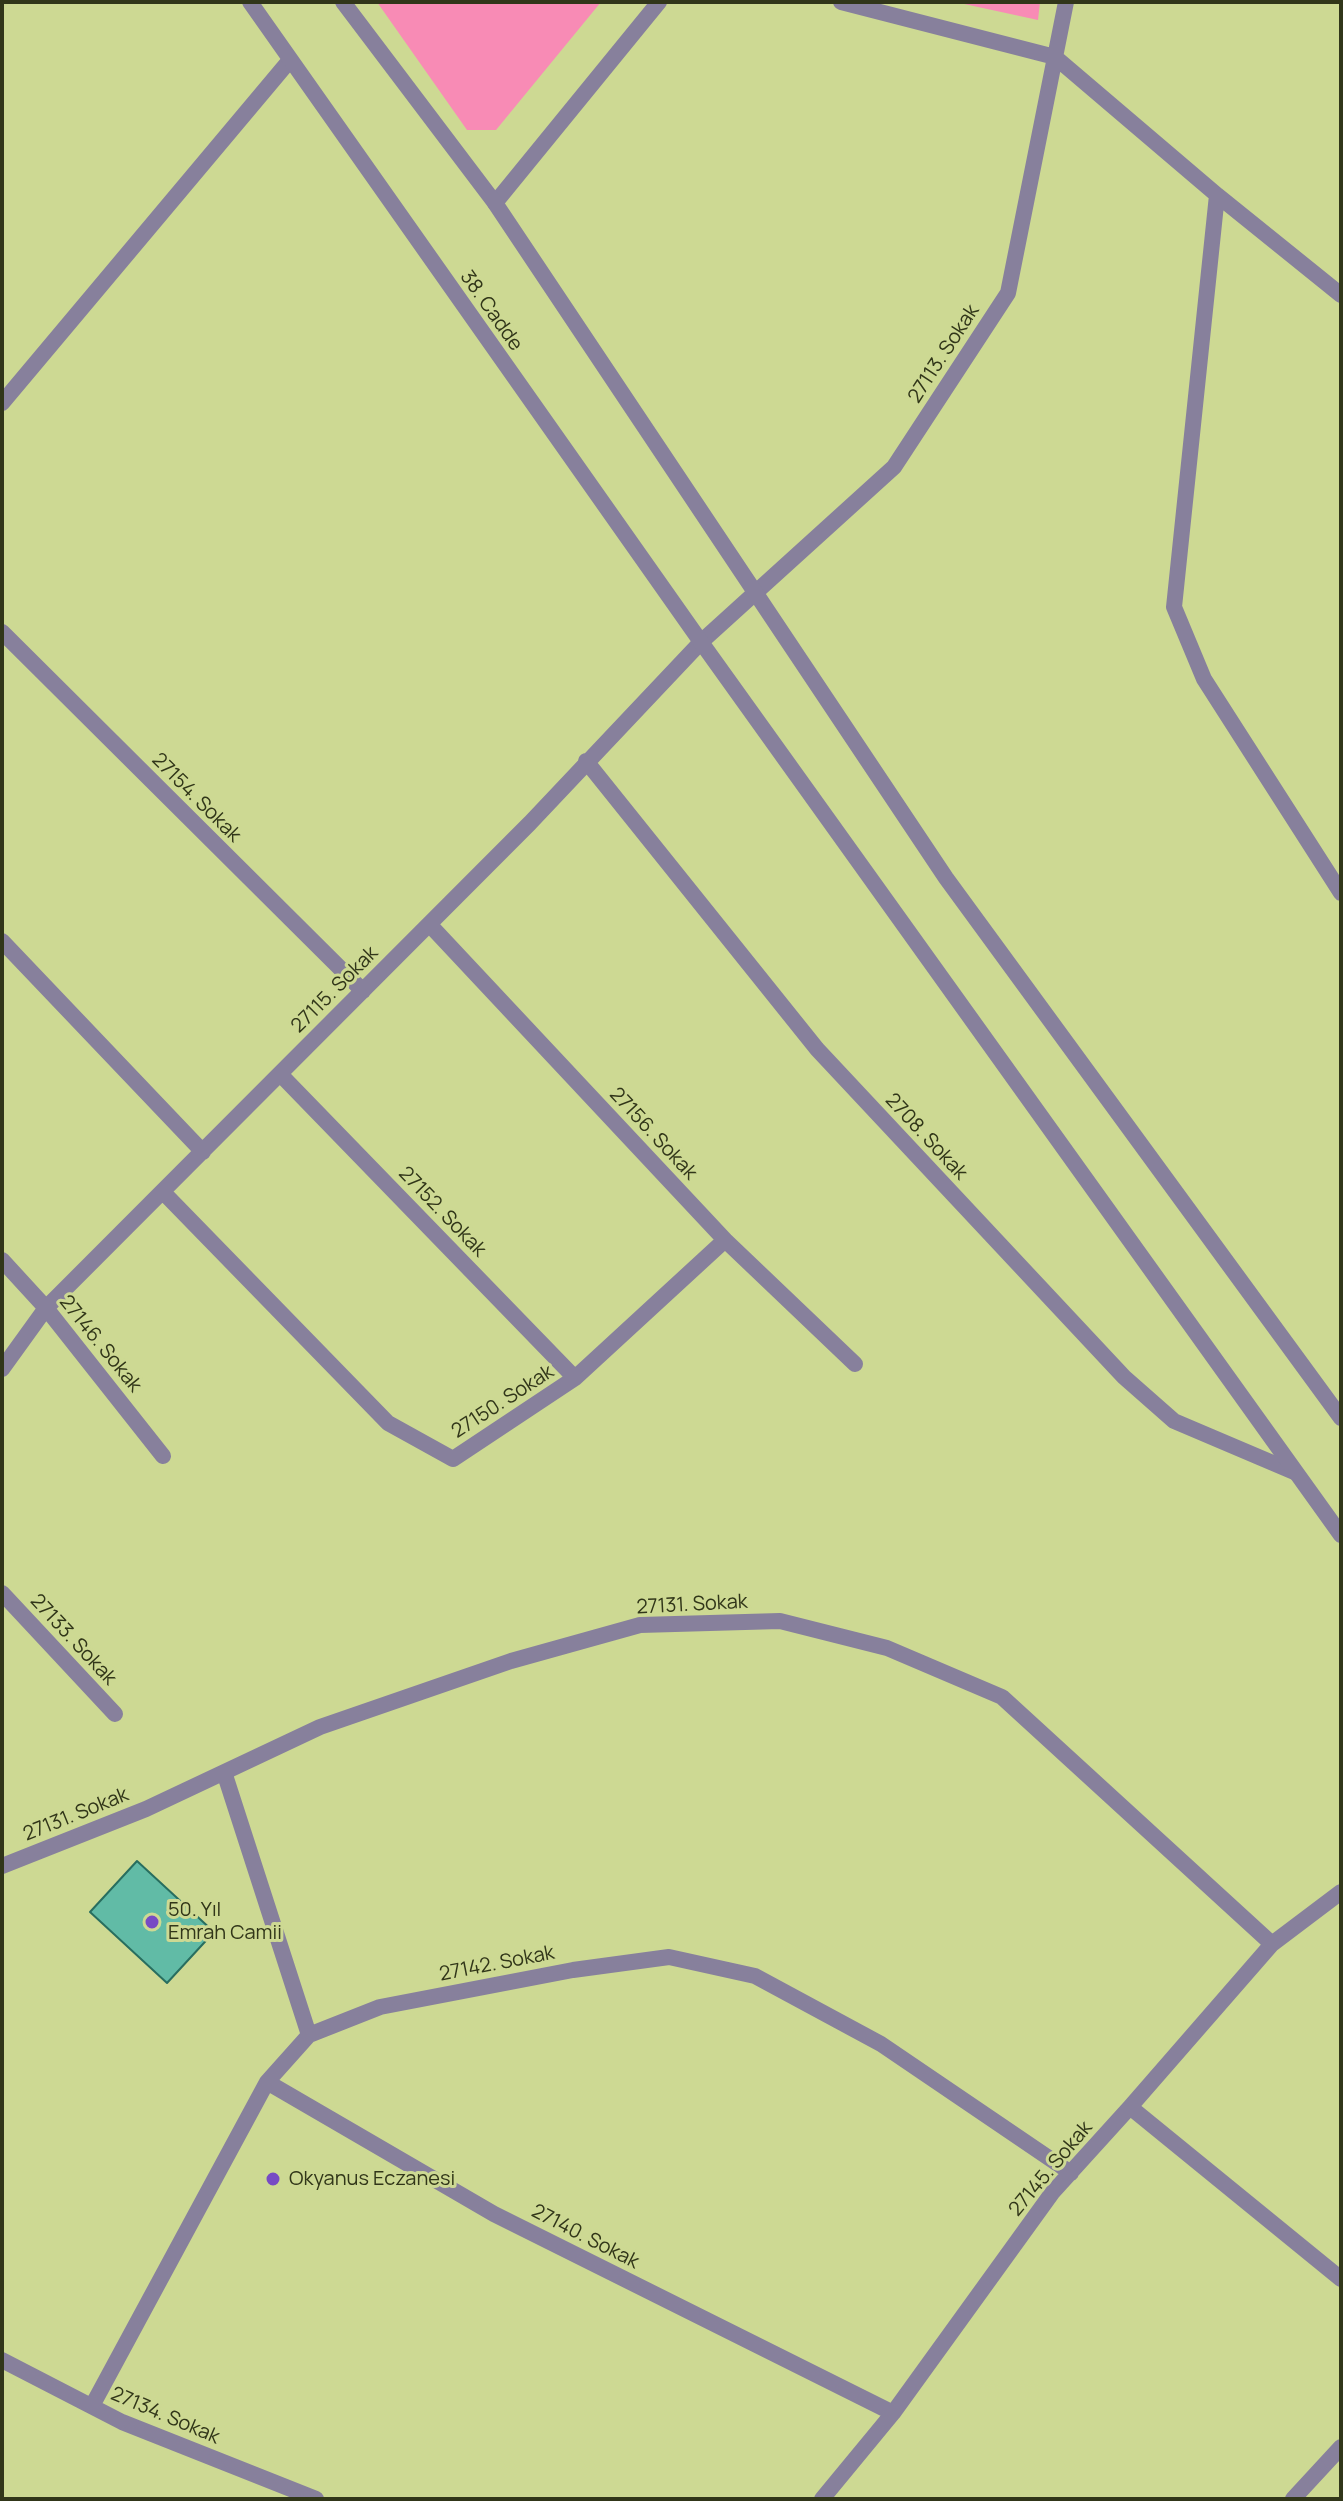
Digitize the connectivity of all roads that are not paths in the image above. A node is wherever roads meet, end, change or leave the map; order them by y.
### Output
1 (250, 2) edge
2 (343, 2) edge
3 (659, 2) edge
4 (841, 2) edge
5 (1066, 2) edge
6 (1055, 57) junction
7 (290, 60) junction
8 (1217, 195) junction
9 (495, 203) junction
10 (1341, 295) edge
11 (2, 403) edge
12 (756, 592) junction
13 (2, 632) edge
14 (701, 642) junction
15 (586, 761) junction
16 (1341, 893) edge
17 (429, 924) junction
18 (2, 941) edge
19 (363, 991) junction
20 (280, 1074) junction
21 (203, 1152) junction
22 (163, 1192) junction
23 (725, 1240) junction
24 (2, 1260) edge
25 (46, 1308) junction
26 (855, 1364) dead end
27 (2, 1369) edge
28 (575, 1378) junction
29 (1341, 1418) edge
30 (163, 1456) dead end
31 (1294, 1472) junction
32 (1341, 1535) edge
33 (2, 1593) edge
34 (115, 1714) dead end
35 (224, 1772) junction
36 (2, 1866) edge
37 (1341, 1892) edge
38 (1272, 1944) junction
39 (309, 2035) junction
40 (267, 2082) junction
41 (1130, 2107) junction
42 (1071, 2173) junction
43 (1341, 2279) edge
44 (2, 2360) edge
45 (92, 2406) junction
46 (893, 2413) junction
47 (1341, 2447) edge
48 (316, 2499) edge
49 (822, 2499) edge
50 (1293, 2499) edge

1 - 7 street, 38. Cadde
2 - 9 street
3 - 9 street
4 - 6 street
5 - 6 street, 27113. Sokak
6 - 8 street
6 - 12 street, 27113. Sokak
7 - 11 street
7 - 14 street, 38. Cadde
8 - 10 street
8 - 16 street
9 - 12 street
12 - 14 street, 27113. Sokak
12 - 29 street
13 - 19 street, 27154. Sokak
14 - 15 street, 27115. Sokak
14 - 31 street, 38. Cadde
15 - 17 street, 27115. Sokak
15 - 31 street, 2708. Sokak
17 - 19 street, 27115. Sokak
17 - 23 street, 27156. Sokak
18 - 21 street
19 - 20 street, 27115. Sokak
20 - 21 street, 27115. Sokak
20 - 28 street, 27152. Sokak
21 - 22 street, 27115. Sokak
22 - 25 street, 27115. Sokak
22 - 28 street, 27150. Sokak
23 - 26 street, 27156. Sokak
23 - 28 street, 27150. Sokak
24 - 25 street, 27146. Sokak
25 - 27 street, 27115. Sokak
25 - 30 street, 27146. Sokak
31 - 32 street, 38. Cadde
33 - 34 street, 27133. Sokak
35 - 36 street, 27131. Sokak
35 - 38 street, 27131. Sokak
35 - 39 street
37 - 38 street, 27145. Sokak
38 - 41 street, 27145. Sokak
39 - 40 street, 27142. Sokak
39 - 42 street, 27142. Sokak
40 - 45 street, 27142. Sokak
40 - 46 street, 27140. Sokak
41 - 42 street, 27145. Sokak
41 - 43 street
42 - 46 street, 27145. Sokak
44 - 45 street, 27134. Sokak
45 - 48 street, 27134. Sokak
46 - 49 street, 27145. Sokak
47 - 50 street

